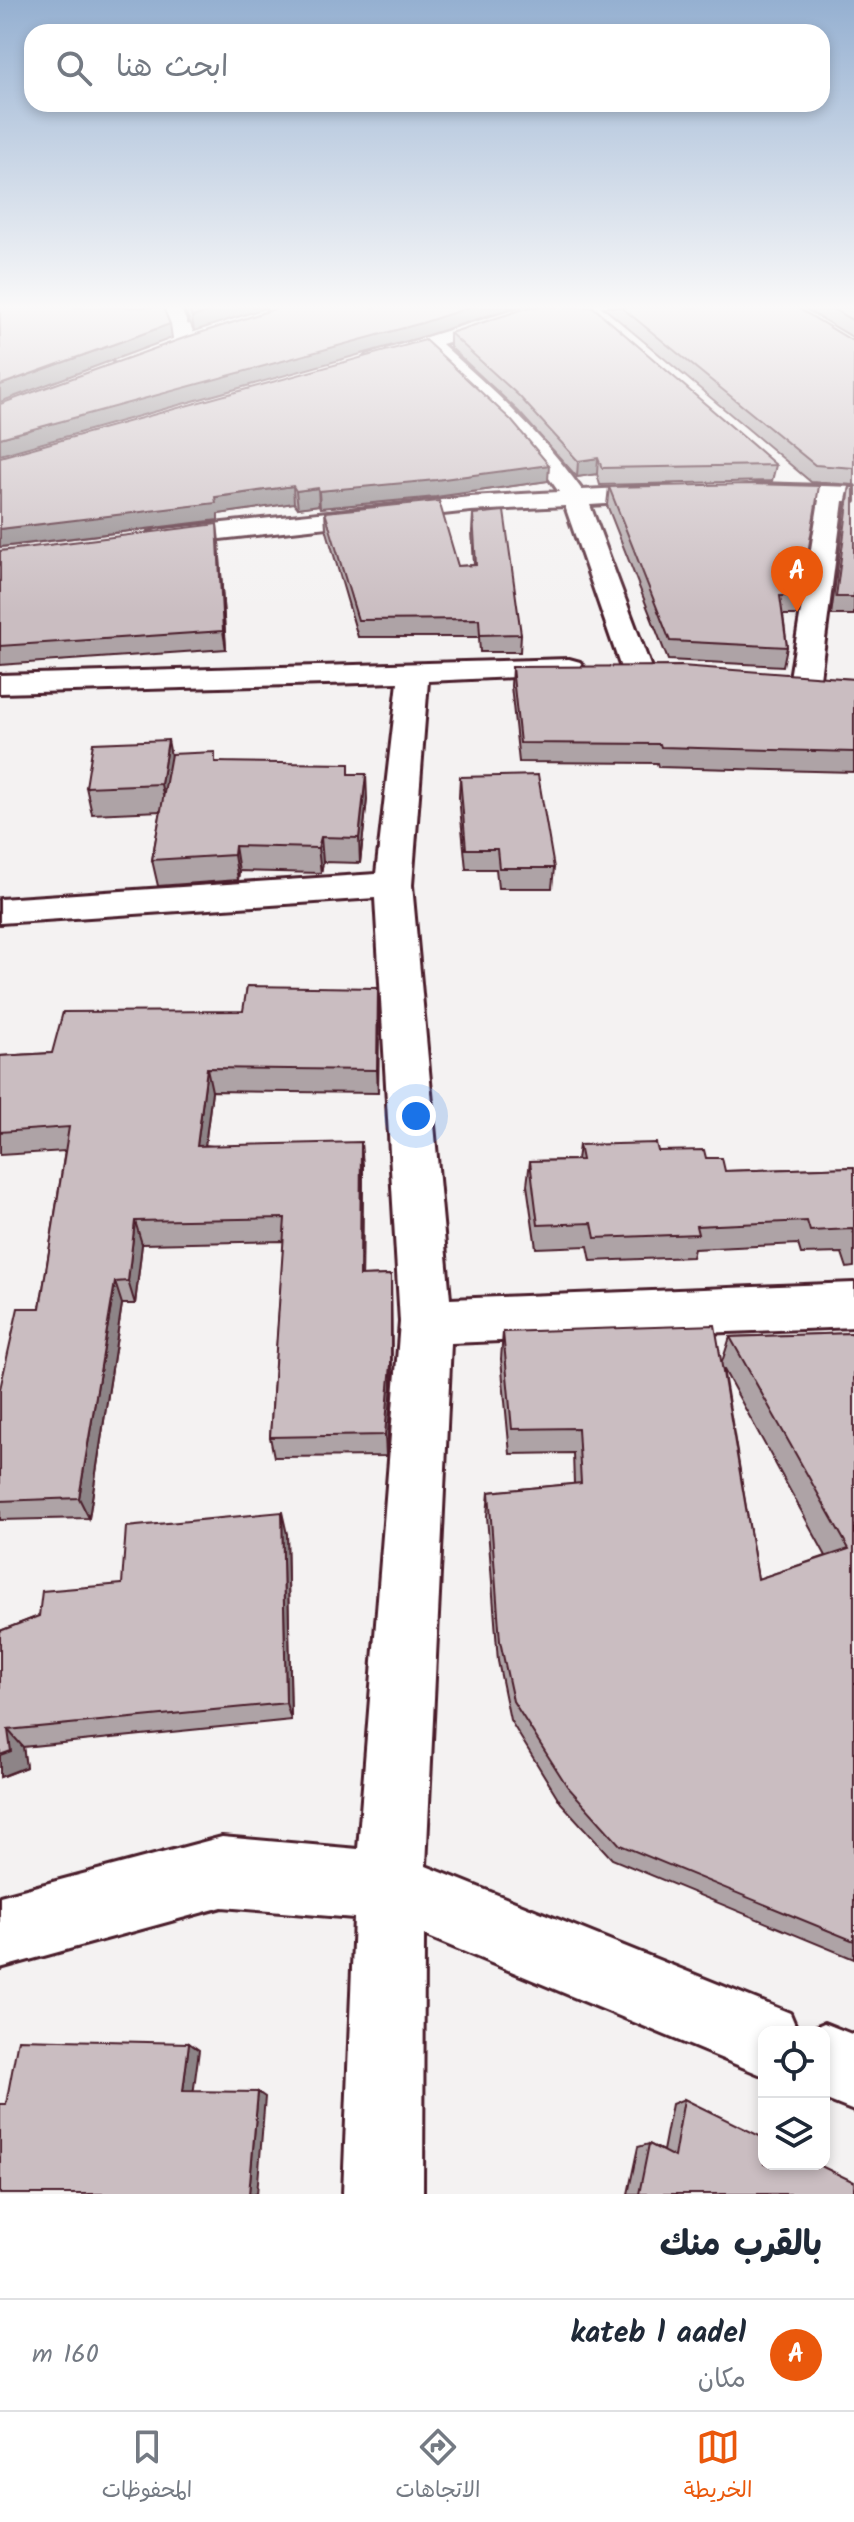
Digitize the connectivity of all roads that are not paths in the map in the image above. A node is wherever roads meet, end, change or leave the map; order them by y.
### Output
1 (502, 409) edge
2 (778, 472) dead end
3 (801, 490) junction
4 (734, 492) edge
5 (689, 493) edge
6 (843, 494) edge
7 (574, 496) junction
8 (131, 541) edge
9 (612, 668) junction
10 (667, 669) edge
11 (414, 671) junction
12 (803, 678) edge
13 (0, 684) edge
14 (393, 885) junction
15 (0, 911) edge
16 (854, 1305) edge
17 (426, 1322) junction
18 (390, 1886) junction
19 (0, 1932) edge
20 (758, 2037) edge
21 (830, 2063) edge
22 (854, 2073) edge
23 (383, 2194) edge

1 - 7 street
2 - 3 street
3 - 4 street
3 - 6 street
5 - 7 street
6 - 12 street
7 - 8 street
7 - 9 street
9 - 10 street
9 - 11 street
11 - 13 street
11 - 14 street
14 - 15 street
14 - 17 street
16 - 17 street
17 - 18 street
18 - 19 street
18 - 20 street
18 - 23 street
21 - 22 street

